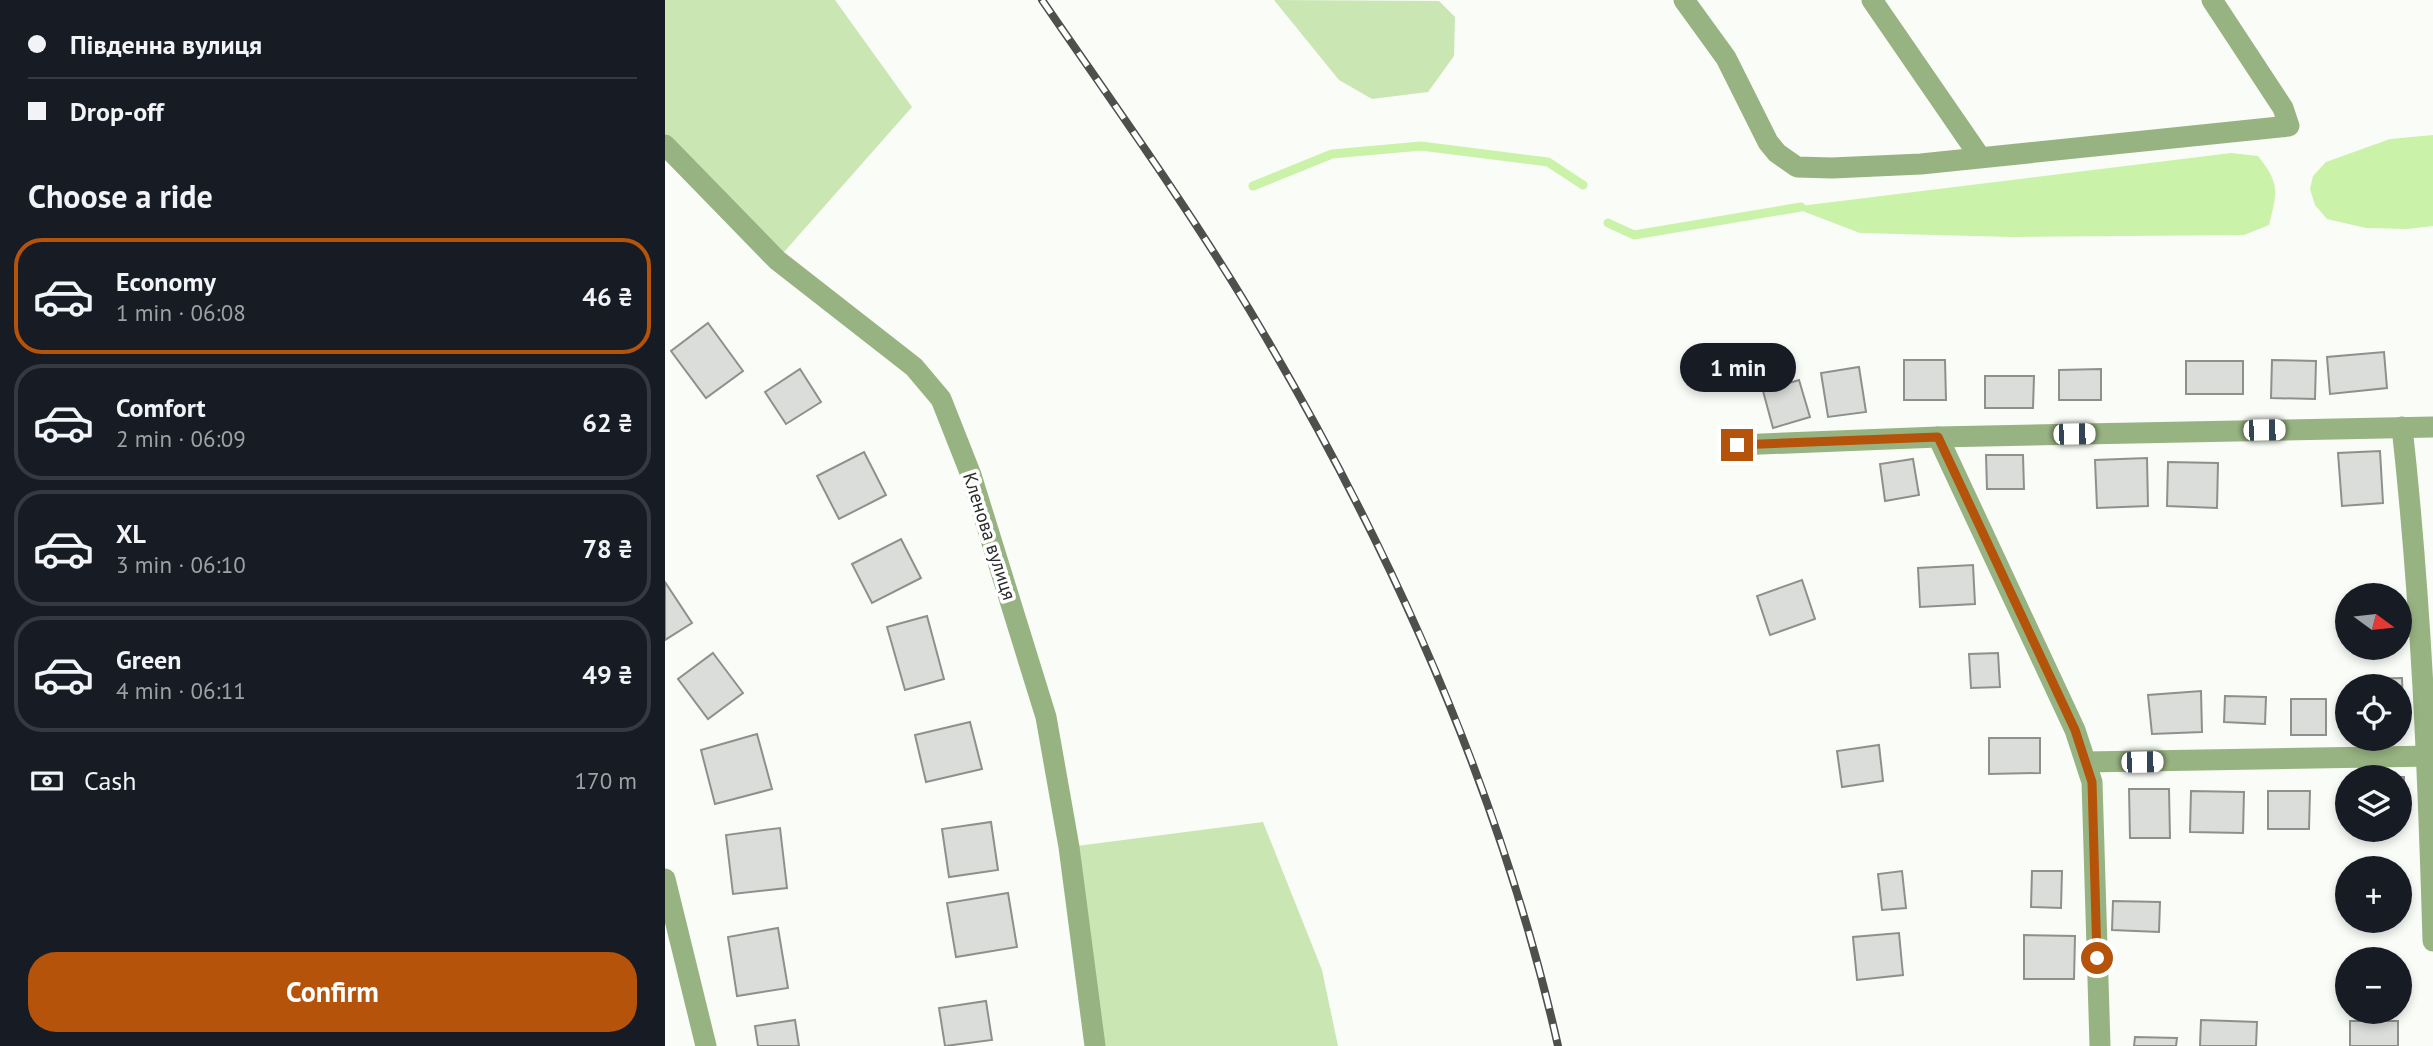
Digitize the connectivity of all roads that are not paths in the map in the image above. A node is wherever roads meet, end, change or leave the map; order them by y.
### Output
1 (1684, 0) edge
2 (1872, 0) edge
3 (2212, 0) edge
4 (665, 145) edge
5 (1980, 157) junction
6 (2433, 427) edge
7 (2402, 428) junction
8 (1938, 437) junction
9 (1737, 445) dead end
10 (2430, 756) edge
11 (2086, 762) junction
12 (665, 879) edge
13 (671, 927) edge
14 (2433, 940) edge
15 (706, 1046) edge
16 (1095, 1046) edge
17 (2100, 1046) edge

1 - 5 street
2 - 5 street
3 - 5 street
4 - 16 street, Кленова вулиця
6 - 7 street
7 - 8 street
7 - 10 street
8 - 9 street
8 - 11 street
10 - 11 street
10 - 14 street
11 - 17 street
12 - 13 street
13 - 15 street

